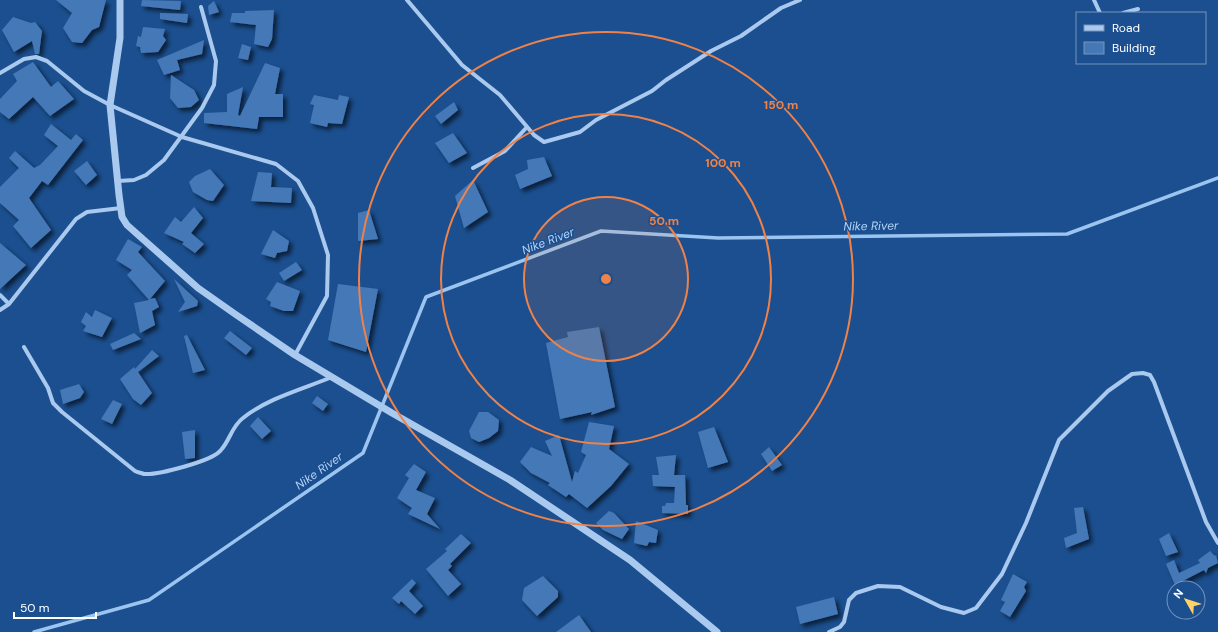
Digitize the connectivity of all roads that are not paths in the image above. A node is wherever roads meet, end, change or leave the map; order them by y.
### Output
1 (120, 0) edge
2 (800, 0) edge
3 (1094, 0) edge
4 (410, 1) edge
5 (201, 7) dead end
6 (1138, 9) dead end
7 (1100, 12) edge
8 (1127, 12) edge
9 (0, 73) edge
10 (110, 105) junction
11 (527, 127) junction
12 (182, 137) junction
13 (473, 168) dead end
14 (118, 181) junction
15 (121, 208) junction
16 (0, 295) edge
17 (9, 304) junction
18 (0, 310) edge
19 (24, 347) dead end
20 (295, 354) junction
21 (332, 377) junction
22 (1218, 543) edge
23 (717, 632) edge
24 (829, 632) edge

1 - 10 street
2 - 11 street
3 - 7 street
4 - 11 street
5 - 12 street
6 - 8 street
9 - 10 street
10 - 12 street
10 - 14 street
11 - 13 street
12 - 14 street
12 - 20 street
14 - 15 street
15 - 17 street
15 - 20 street
16 - 17 street
17 - 18 street
19 - 21 street
20 - 21 street
21 - 23 street
22 - 24 street

